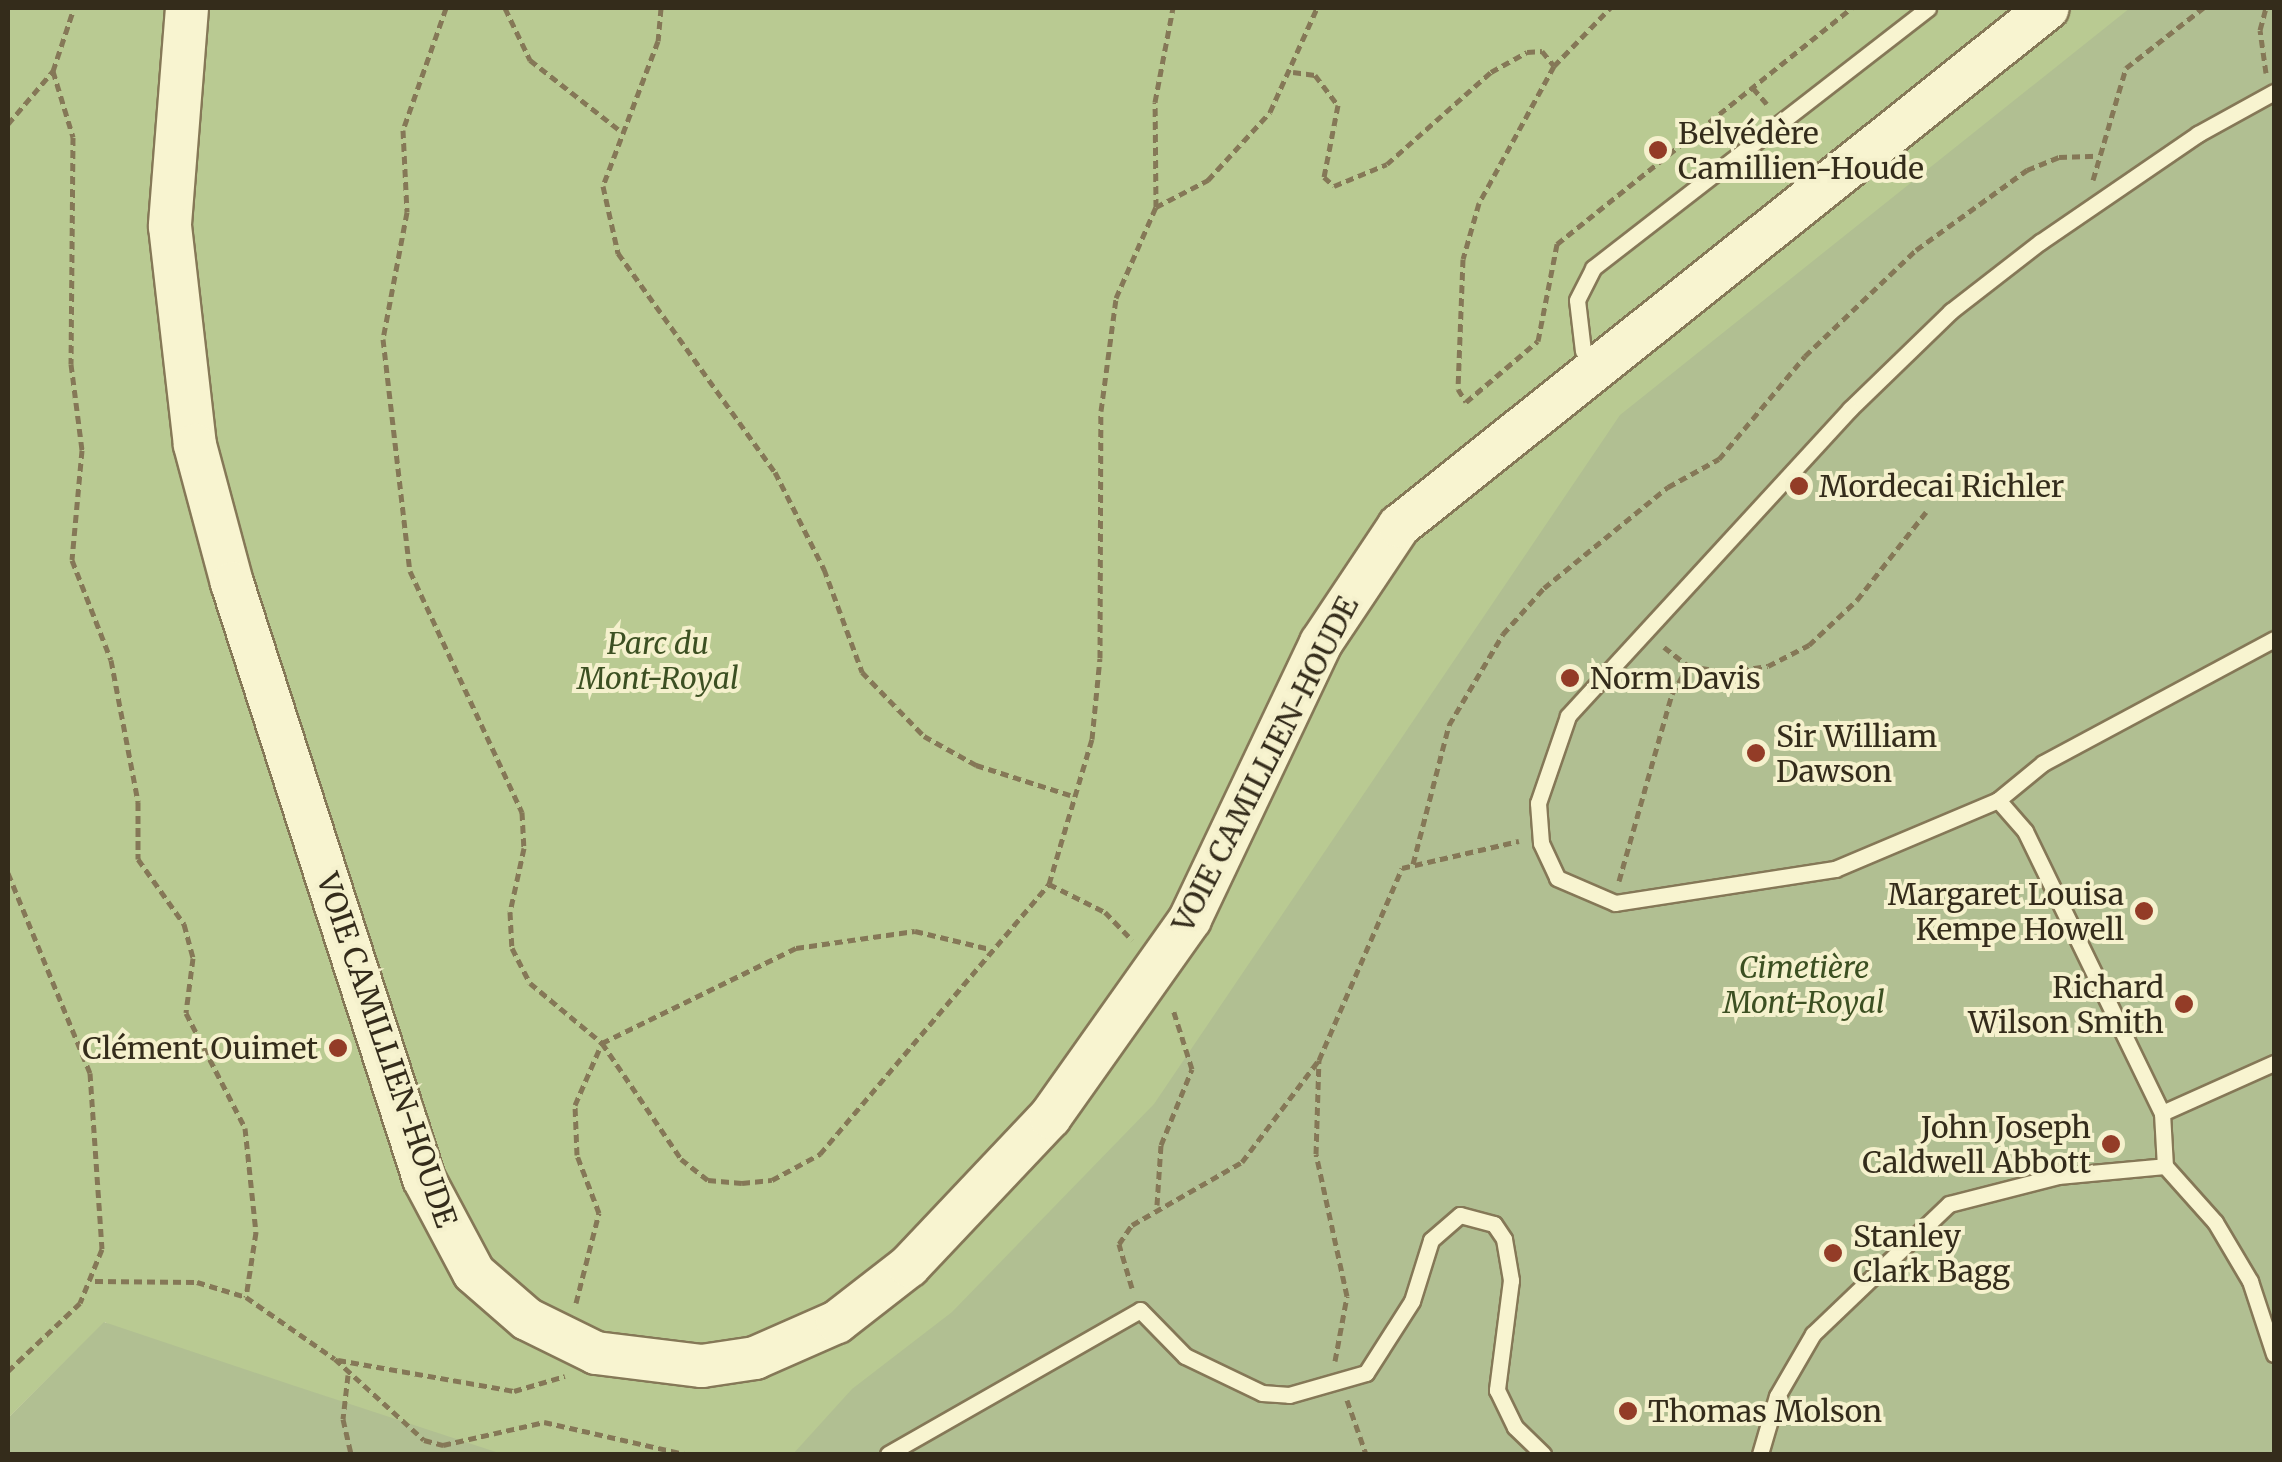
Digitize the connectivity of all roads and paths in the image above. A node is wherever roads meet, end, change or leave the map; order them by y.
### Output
1 (74, 8) edge
2 (187, 8) edge
3 (204, 8) edge
4 (446, 8) edge
5 (505, 8) edge
6 (660, 8) edge
7 (1172, 8) edge
8 (1317, 8) edge
9 (1610, 8) edge
10 (1852, 8) edge
11 (1928, 8) edge
12 (2022, 8) edge
13 (2048, 8) edge
14 (2203, 8) edge
15 (2266, 8) edge
16 (1554, 66) junction
17 (53, 72) junction
18 (1293, 72) junction
19 (1752, 87) junction
20 (2272, 94) edge
21 (1767, 104) dead end
22 (8, 124) edge
23 (618, 129) junction
24 (2097, 156) junction
25 (2091, 205) junction
26 (1156, 207) junction
27 (1538, 340) junction
28 (1566, 348) junction
29 (1926, 512) dead end
30 (1646, 633) junction
31 (2274, 639) edge
32 (1688, 666) junction
33 (1070, 795) junction
34 (1998, 800) junction
35 (1538, 830) junction
36 (1413, 864) junction
37 (8, 873) edge
38 (1048, 884) junction
39 (1615, 903) junction
40 (1124, 928) dead end
41 (990, 949) junction
42 (1173, 1009) dead end
43 (602, 1043) junction
44 (1319, 1060) junction
45 (2274, 1063) edge
46 (2162, 1113) junction
47 (2165, 1166) junction
48 (1157, 1205) junction
49 (95, 1281) junction
50 (246, 1297) junction
51 (1140, 1310) junction
52 (573, 1312) junction
53 (596, 1353) junction
54 (2274, 1354) edge
55 (335, 1359) junction
56 (8, 1371) edge
57 (348, 1376) junction
58 (1339, 1383) junction
59 (351, 1454) edge
60 (685, 1454) edge
61 (888, 1454) edge
62 (1366, 1454) edge
63 (1543, 1454) edge
64 (1760, 1454) edge

1 - 17 path
2 - 53 street, VOIE CAMILLIEN-HOUDE
3 - 52 street, VOIE CAMILLIEN-HOUDE
4 - 43 path
5 - 23 path
6 - 23 path
7 - 26 path
8 - 18 path
9 - 16 path
10 - 19 path
11 - 28 lane
12 - 28 street, VOIE CAMILLIEN-HOUDE
13 - 53 street, VOIE CAMILLIEN-HOUDE
14 - 24 path
15 - 20 path
16 - 18 path
16 - 27 path
17 - 22 path
17 - 50 path
18 - 26 path
19 - 21 path
19 - 27 path
20 - 25 lane
23 - 33 path
24 - 25 path
24 - 36 path
25 - 30 lane
26 - 33 path
27 - 28 path
28 - 52 street, VOIE CAMILLIEN-HOUDE
29 - 32 path
30 - 32 path
30 - 35 lane
31 - 34 lane
32 - 39 path
33 - 38 path
34 - 39 lane
34 - 46 lane
35 - 36 path
35 - 39 lane
36 - 44 path
37 - 49 path
38 - 40 path
38 - 41 path
41 - 43 path
41 - 43 path
42 - 48 path
43 - 52 path
44 - 48 path
44 - 58 path
45 - 46 lane
46 - 47 lane
47 - 54 lane
47 - 64 lane
48 - 51 path
49 - 50 path
49 - 56 path
50 - 55 path
51 - 58 lane
51 - 61 lane
53 - 55 path
55 - 57 path
57 - 59 path
57 - 60 path
58 - 62 path
58 - 63 lane

